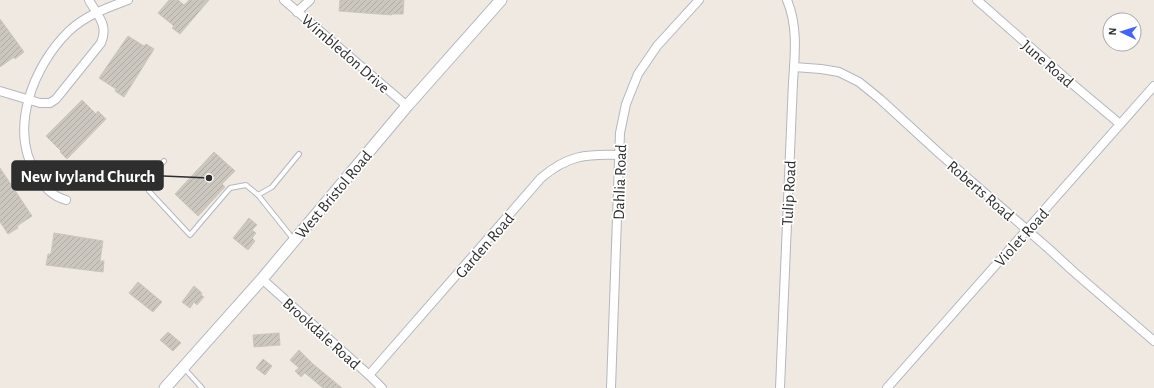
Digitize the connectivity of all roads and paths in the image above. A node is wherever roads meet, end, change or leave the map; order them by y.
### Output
1 (89, 0) edge
2 (128, 0) edge
3 (284, 0) edge
4 (310, 0) edge
5 (501, 0) edge
6 (699, 0) edge
7 (787, 0) edge
8 (977, 0) edge
9 (297, 12) junction
10 (96, 13) junction
11 (794, 67) junction
12 (1154, 86) edge
13 (0, 91) edge
14 (29, 100) junction
15 (407, 106) junction
16 (1120, 124) junction
17 (299, 154) dead end
18 (620, 155) junction
19 (164, 161) dead end
20 (258, 195) junction
21 (66, 200) dead end
22 (1027, 230) junction
23 (294, 241) junction
24 (262, 279) junction
25 (1154, 341) edge
26 (183, 368) junction
27 (369, 375) junction
28 (165, 388) edge
29 (202, 388) edge
30 (382, 388) edge
31 (611, 388) edge
32 (780, 388) edge
33 (887, 388) edge

1 - 10 street
2 - 10 street
3 - 9 street, Wimbledon Drive
4 - 9 street
5 - 15 main road, West Bristol Road
6 - 18 street, Dahlia Road
7 - 11 street, Tulip Road
8 - 16 street, June Road
9 - 15 street, Wimbledon Drive
10 - 14 street
10 - 14 street
11 - 22 street, Roberts Road
11 - 32 street, Tulip Road
12 - 16 street, Violet Road
13 - 14 street
14 - 21 street
15 - 23 main road, West Bristol Road
16 - 22 street, Violet Road
17 - 20 lane
18 - 27 street, Garden Road
18 - 31 street, Dahlia Road
19 - 20 lane
20 - 23 lane
22 - 25 street, Roberts Road
22 - 33 street, Violet Road
23 - 24 main road, West Bristol Road
24 - 26 main road, West Bristol Road
24 - 27 street, Brookdale Road
26 - 28 main road, West Bristol Road
26 - 29 lane
27 - 30 street, Brookdale Road

